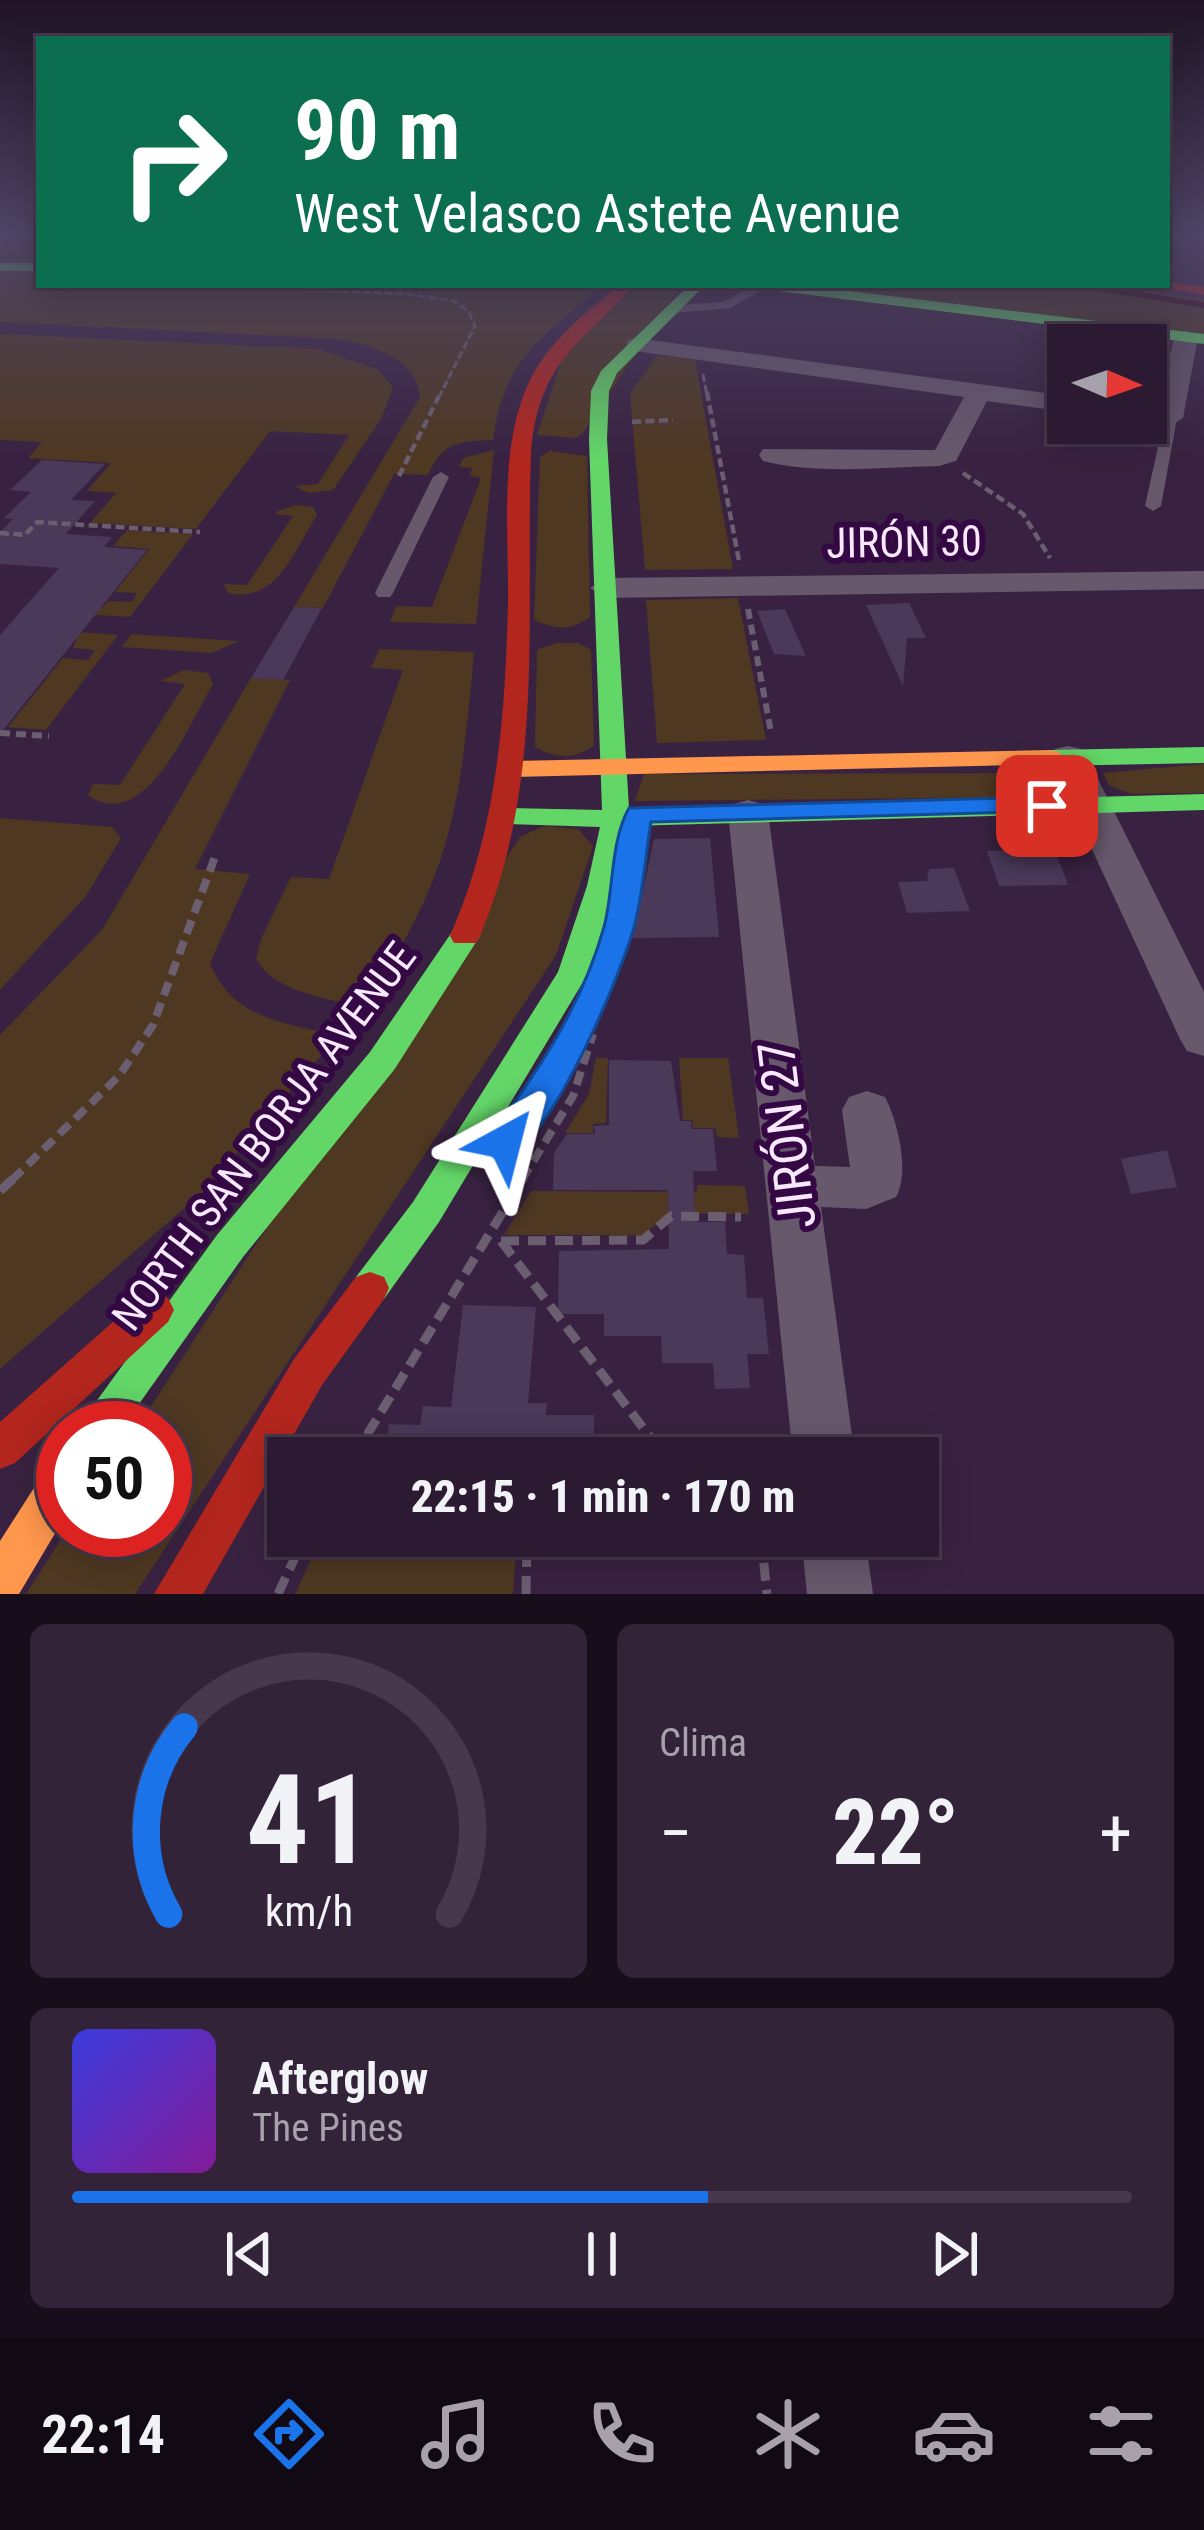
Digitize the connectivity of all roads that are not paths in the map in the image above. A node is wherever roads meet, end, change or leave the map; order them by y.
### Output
1 (599, 310) edge
2 (671, 310) edge
3 (970, 310) edge
4 (1195, 338) edge
5 (635, 344) junction
6 (979, 392) junction
7 (1167, 397) edge
8 (1047, 401) edge
9 (1167, 417) edge
10 (1204, 423) edge
11 (598, 443) junction
12 (1157, 444) edge
13 (544, 445) junction
14 (773, 454) dead end
15 (440, 477) dead end
16 (1154, 506) dead end
17 (1204, 580) edge
18 (606, 588) junction
19 (384, 593) dead end
20 (608, 634) junction
21 (517, 636) junction
22 (1204, 754) edge
23 (1068, 758) junction
24 (615, 767) junction
25 (513, 769) junction
26 (1204, 802) edge
27 (1090, 805) junction
28 (748, 812) junction
29 (627, 814) junction
30 (508, 815) junction
31 (619, 928) dead end
32 (1204, 1039) edge
33 (867, 1110) dead end
34 (505, 1142) dead end
35 (794, 1186) junction
36 (426, 1212) junction
37 (245, 1226) junction
38 (118, 1401) edge
39 (822, 1437) edge
40 (0, 1449) edge
41 (36, 1524) edge
42 (836, 1557) edge
43 (0, 1583) edge
44 (177, 1594) edge
45 (840, 1594) edge

1 - 13 main road, NORTH SAN BORJA AVENUE
2 - 5 main road
3 - 4 main road
4 - 7 street
5 - 6 street
5 - 11 main road
6 - 8 street
6 - 14 street
9 - 10 street
11 - 13 main road
11 - 18 main road
12 - 16 lane
13 - 21 main road, NORTH SAN BORJA AVENUE
15 - 19 lane
17 - 18 street, JIRÓN 30
18 - 20 main road
20 - 21 main road
20 - 24 main road
21 - 25 main road, NORTH SAN BORJA AVENUE
22 - 23 main road
23 - 24 main road
23 - 27 street
24 - 25 main road
24 - 29 main road
25 - 30 main road, NORTH SAN BORJA AVENUE
26 - 27 main road
27 - 28 main road
27 - 32 street
28 - 29 main road
28 - 35 street, JIRÓN 27
29 - 30 main road
29 - 31 main road
29 - 36 main road
30 - 37 main road, NORTH SAN BORJA AVENUE
33 - 35 street
34 - 36 main road
35 - 39 street, JIRÓN 27
36 - 44 main road
37 - 38 main road, NORTH SAN BORJA AVENUE
37 - 40 main road
41 - 43 main road
42 - 45 street

